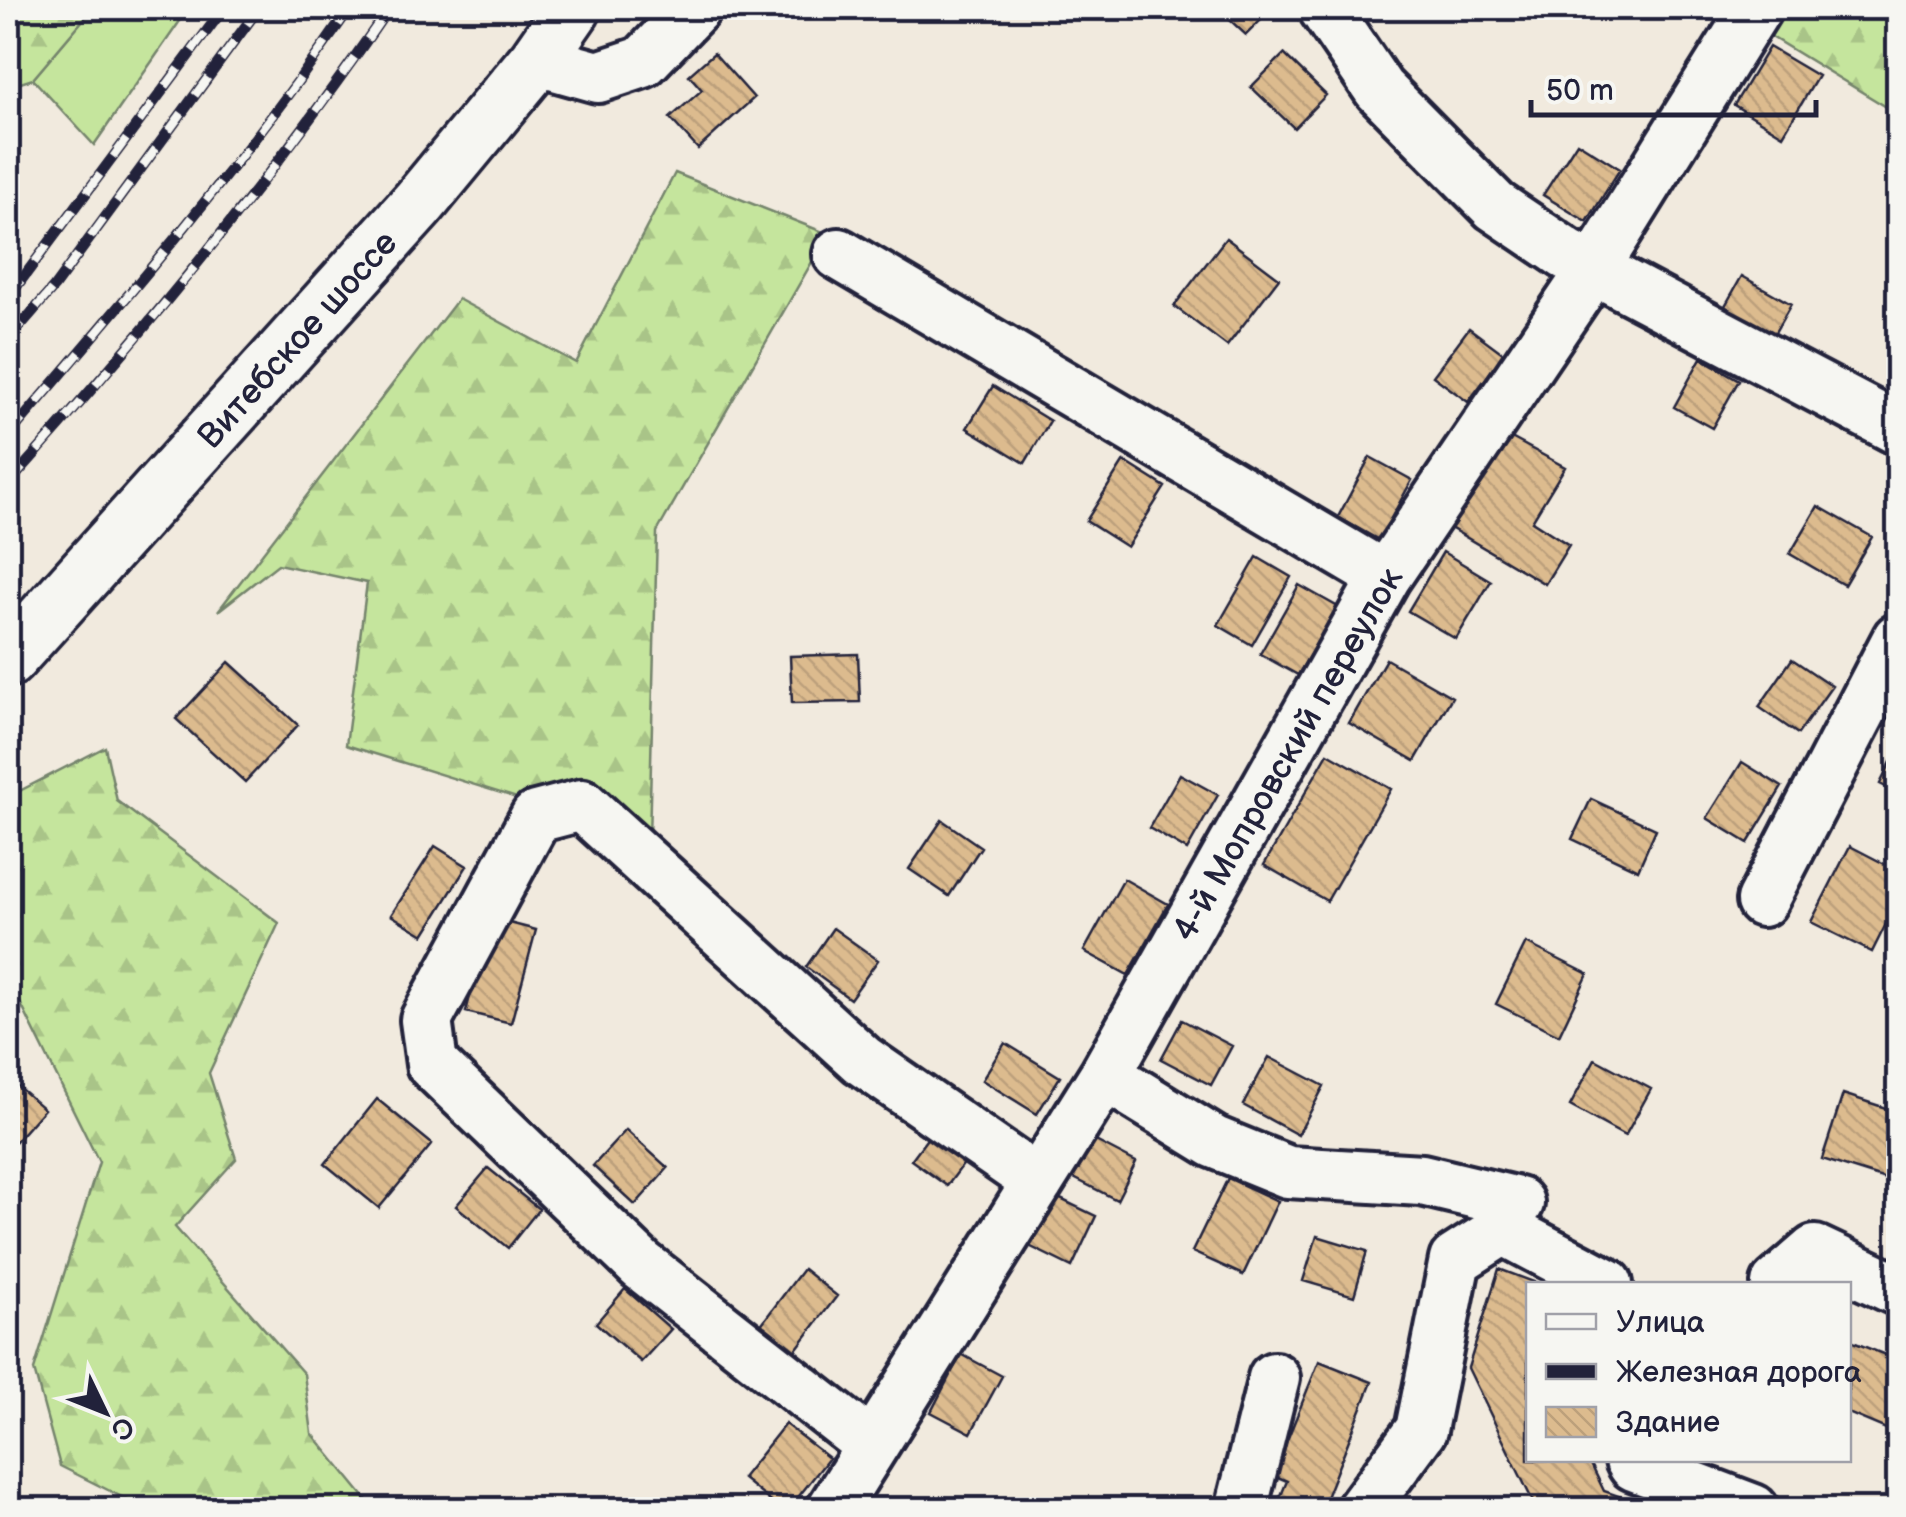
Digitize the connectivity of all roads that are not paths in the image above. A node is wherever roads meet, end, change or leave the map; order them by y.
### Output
1 (573, 8) edge
2 (696, 8) edge
3 (1324, 8) edge
4 (1756, 8) edge
5 (537, 60) junction
6 (840, 254) dead end
7 (1594, 268) junction
8 (1898, 430) edge
9 (1385, 576) junction
10 (1898, 639) edge
11 (8, 659) edge
12 (1762, 900) dead end
13 (1105, 1075) junction
14 (1038, 1182) junction
15 (1518, 1204) dead end
16 (1602, 1282) edge
17 (1779, 1282) edge
18 (1898, 1290) edge
19 (1274, 1378) dead end
20 (872, 1446) junction
21 (1632, 1462) edge
22 (832, 1510) edge
23 (1241, 1510) edge
24 (1362, 1510) edge
25 (1754, 1510) edge

1 - 5 main road, Витебское шоссе
2 - 5 street
3 - 7 street
4 - 7 street, 4-й Мопровский переулок
5 - 11 main road, Витебское шоссе
6 - 9 street
7 - 8 street
7 - 9 street, 4-й Мопровский переулок
9 - 13 street, 4-й Мопровский переулок
10 - 12 street
13 - 14 street, 4-й Мопровский переулок
13 - 15 street
14 - 20 street, 4-й Мопровский переулок
14 - 20 street
16 - 24 street
17 - 18 street
19 - 23 street
20 - 22 street, 4-й Мопровский переулок
21 - 25 street

